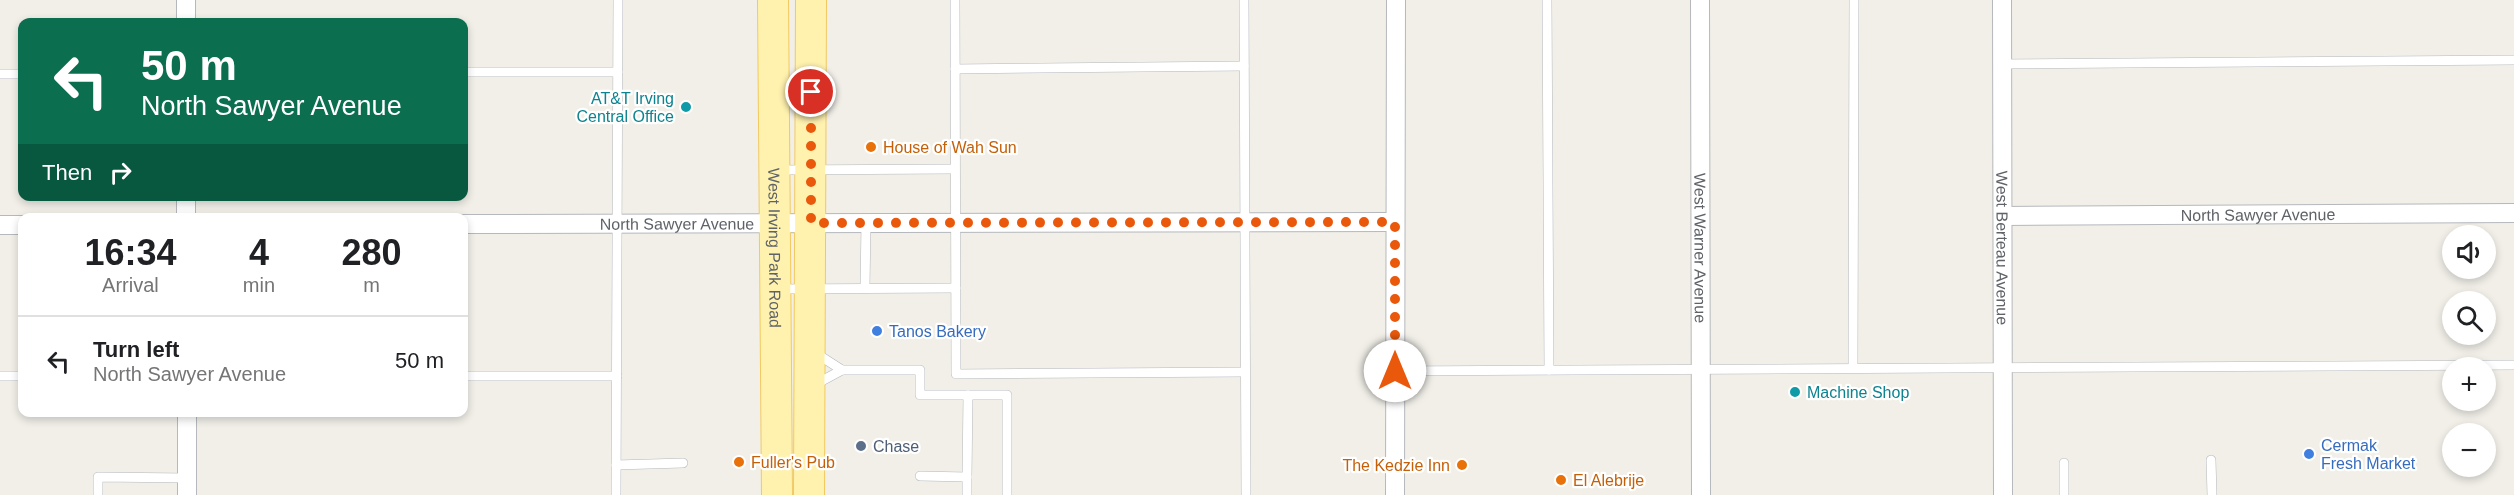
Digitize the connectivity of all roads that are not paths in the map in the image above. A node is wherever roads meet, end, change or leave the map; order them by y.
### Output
1 (186, 0) edge
2 (618, 0) edge
3 (773, 0) edge
4 (811, 0) edge
5 (955, 0) edge
6 (1244, 0) edge
7 (1395, 0) edge
8 (1547, 0) edge
9 (1700, 0) edge
10 (1854, 0) edge
11 (2002, 0) edge
12 (186, 18) edge
13 (2514, 60) edge
14 (2002, 64) junction
15 (1244, 66) junction
16 (955, 69) junction
17 (468, 72) edge
18 (618, 72) junction
19 (0, 74) edge
20 (18, 74) edge
21 (955, 169) junction
22 (775, 170) junction
23 (811, 171) junction
24 (2514, 213) edge
25 (2003, 216) junction
26 (1244, 222) junction
27 (1395, 222) junction
28 (776, 223) junction
29 (811, 223) junction
30 (866, 223) junction
31 (955, 223) junction
32 (468, 224) edge
33 (617, 224) junction
34 (0, 225) edge
35 (18, 225) edge
36 (811, 288) junction
37 (865, 288) junction
38 (956, 288) junction
39 (776, 289) junction
40 (811, 350) junction
41 (2514, 366) edge
42 (1854, 368) junction
43 (2004, 368) junction
44 (1701, 369) junction
45 (842, 370) junction
46 (1549, 370) junction
47 (1395, 371) junction
48 (1245, 372) junction
49 (0, 376) edge
50 (18, 376) edge
51 (468, 376) edge
52 (617, 376) junction
53 (811, 387) junction
54 (968, 395) junction
55 (187, 417) edge
56 (2211, 460) dead end
57 (683, 463) dead end
58 (2064, 463) dead end
59 (616, 465) junction
60 (920, 476) dead end
61 (967, 477) junction
62 (187, 487) edge
63 (98, 495) edge
64 (616, 495) edge
65 (777, 495) edge
66 (809, 495) edge
67 (967, 495) edge
68 (1006, 495) edge
69 (1246, 495) edge
70 (1395, 495) edge
71 (1701, 495) edge
72 (2003, 495) edge
73 (2064, 495) edge
74 (2212, 495) edge

1 - 12 street
2 - 18 lane
3 - 22 main road, West Irving Park Road
4 - 23 main road
5 - 16 lane
6 - 15 lane
7 - 27 street
8 - 46 lane
9 - 44 street, West Warner Avenue
10 - 42 lane
11 - 14 street, West Berteau Avenue
13 - 14 lane
14 - 25 street, West Berteau Avenue
15 - 16 lane
15 - 26 lane
16 - 21 lane
17 - 18 lane
18 - 33 lane
19 - 20 lane
21 - 23 lane
21 - 31 lane
22 - 23 lane
22 - 28 main road, West Irving Park Road
23 - 29 main road
24 - 25 street, North Sawyer Avenue
25 - 43 street, West Berteau Avenue
26 - 27 street, North Sawyer Avenue
26 - 31 street, North Sawyer Avenue
26 - 48 lane
27 - 47 street
28 - 29 street, North Sawyer Avenue
28 - 33 street, North Sawyer Avenue
28 - 39 main road, West Irving Park Road
29 - 30 street, North Sawyer Avenue
29 - 36 main road
30 - 31 street, North Sawyer Avenue
30 - 37 lane
31 - 38 lane
32 - 33 street, North Sawyer Avenue
33 - 52 lane
34 - 35 street
36 - 37 lane
36 - 39 lane
36 - 40 main road
37 - 38 lane
38 - 48 lane
39 - 65 main road, West Irving Park Road
40 - 45 lane
40 - 53 main road
41 - 43 lane
42 - 43 lane
42 - 44 lane
43 - 72 street, West Berteau Avenue
44 - 46 lane
44 - 71 street, West Warner Avenue
45 - 53 lane
45 - 54 lane
46 - 47 lane
47 - 70 street
48 - 69 lane
49 - 50 lane
51 - 52 lane
52 - 59 lane
53 - 66 main road
54 - 61 lane
54 - 68 lane
55 - 62 street
56 - 74 lane
57 - 59 lane
58 - 73 lane
59 - 64 lane
60 - 61 lane
61 - 67 lane
62 - 63 lane

